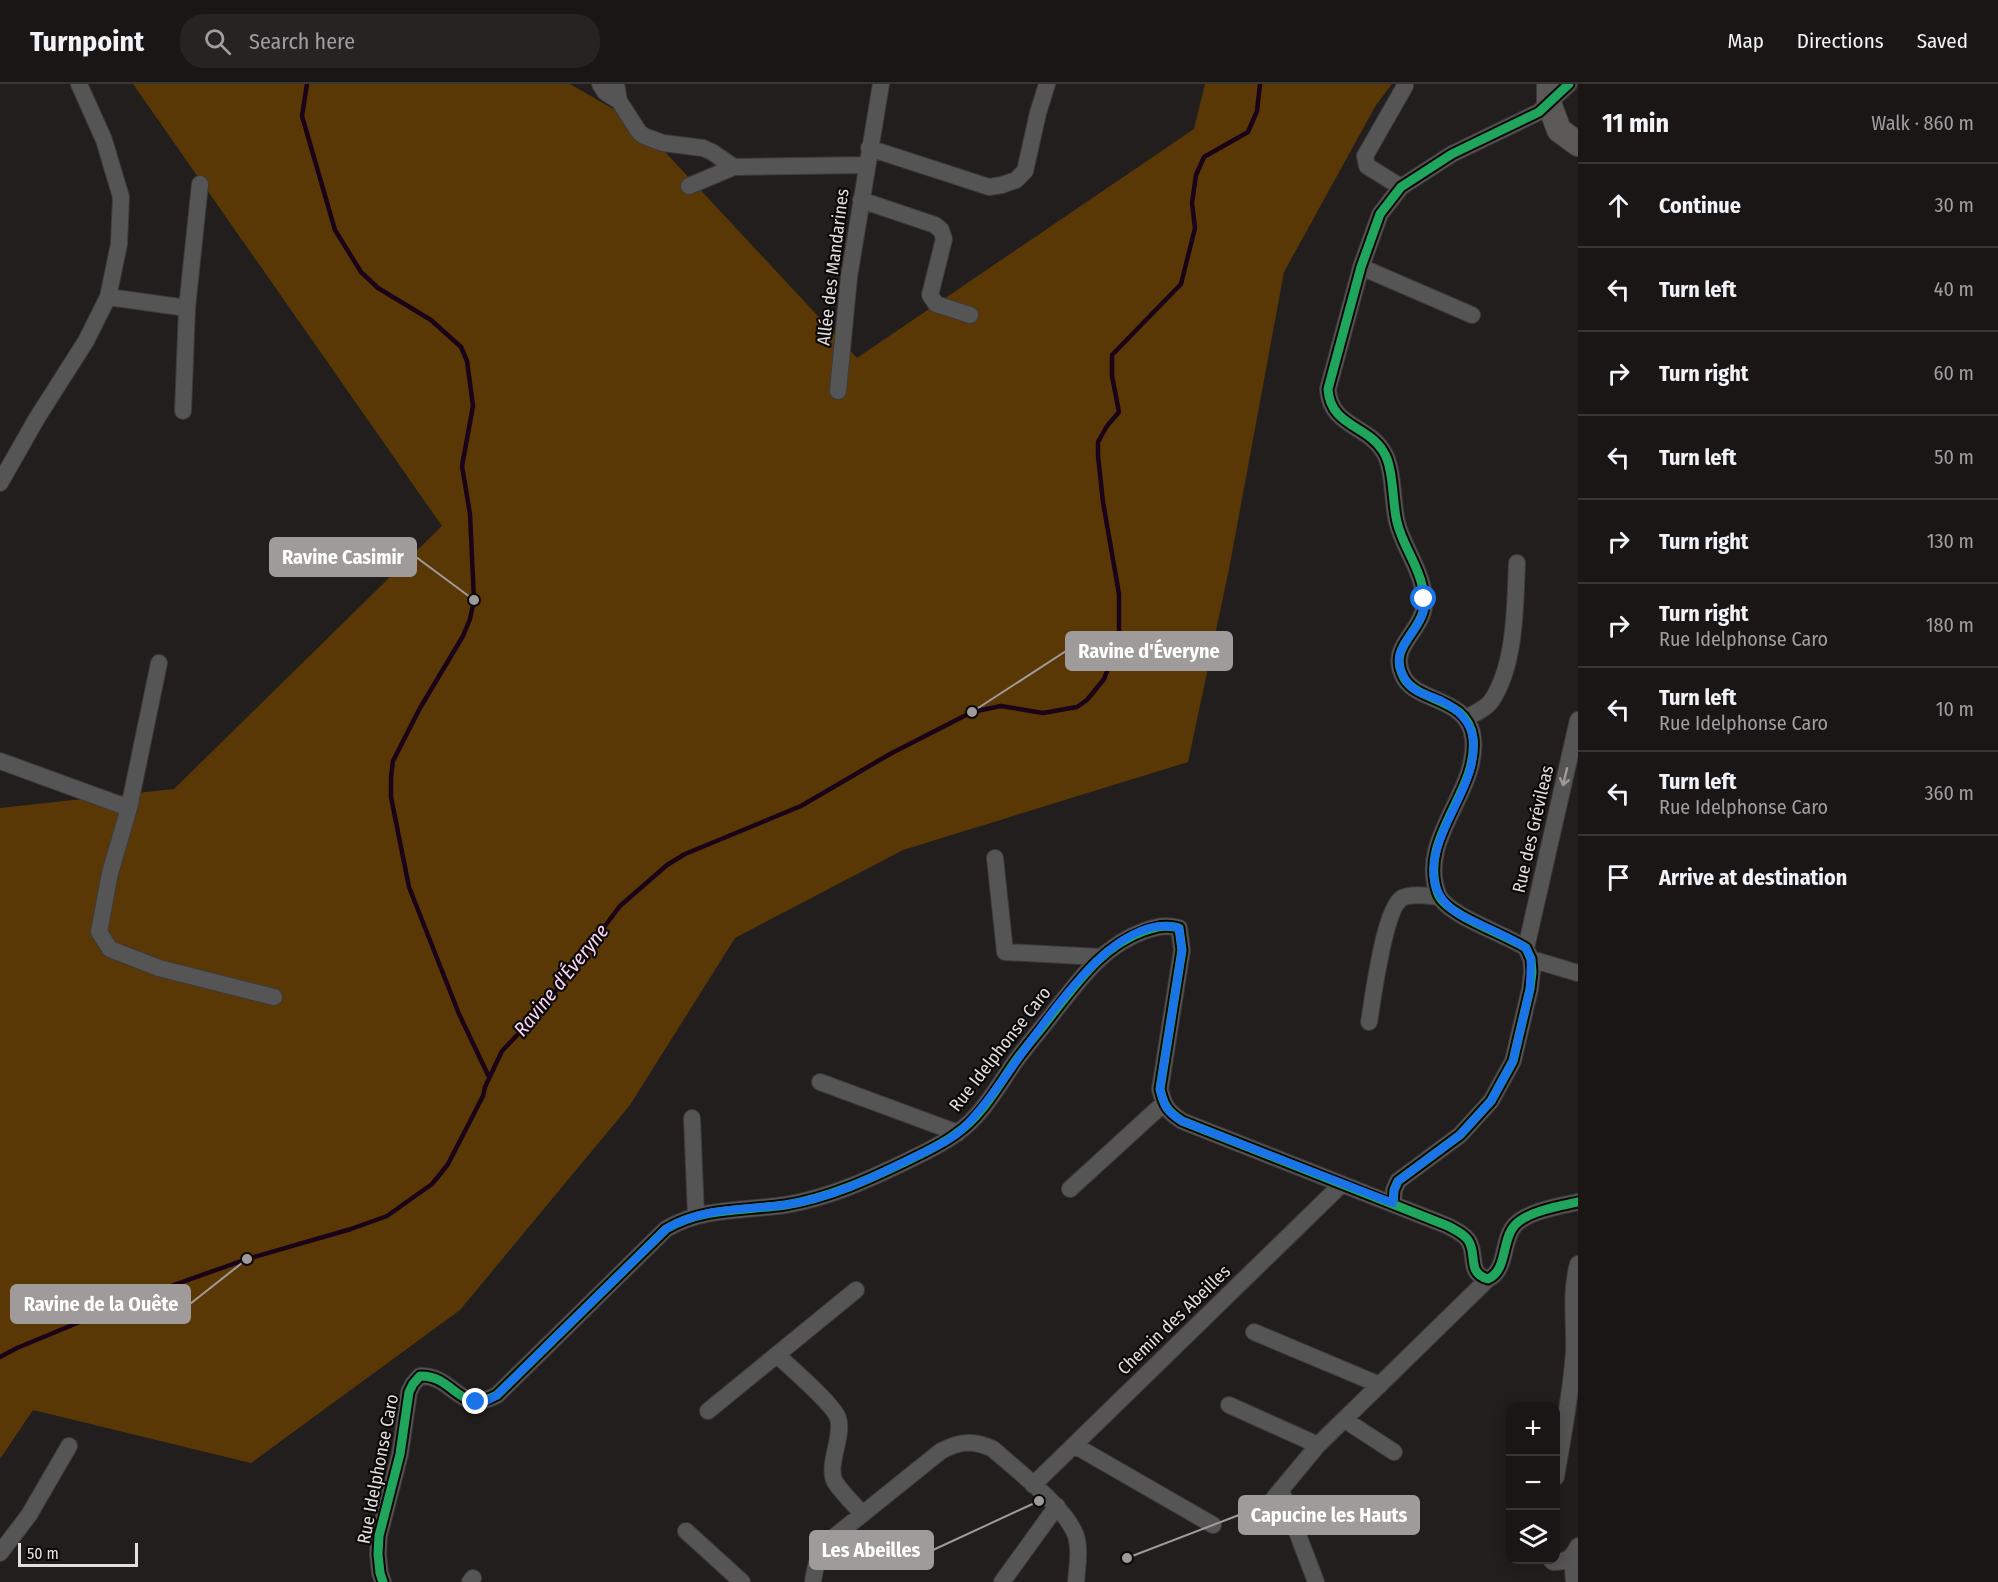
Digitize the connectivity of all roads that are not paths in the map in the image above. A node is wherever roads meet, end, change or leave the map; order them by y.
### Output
1 (79, 84) edge
2 (600, 84) edge
3 (616, 84) edge
4 (881, 84) edge
5 (1047, 84) edge
6 (1569, 84) edge
7 (1405, 86) dead end
8 (1549, 93) edge
9 (619, 101) junction
10 (1578, 144) edge
11 (869, 148) junction
12 (866, 165) junction
13 (734, 167) junction
14 (200, 184) dead end
15 (689, 186) dead end
16 (1401, 187) junction
17 (861, 200) junction
18 (1361, 267) junction
19 (108, 297) junction
20 (187, 308) junction
21 (970, 315) dead end
22 (1472, 315) dead end
23 (838, 391) dead end
24 (183, 411) dead end
25 (0, 483) edge
26 (1517, 563) dead end
27 (159, 663) dead end
28 (1465, 718) junction
29 (1578, 720) edge
30 (0, 761) edge
31 (129, 808) junction
32 (995, 858) dead end
33 (1439, 897) junction
34 (1528, 953) junction
35 (1101, 957) junction
36 (1578, 973) edge
37 (274, 997) dead end
38 (1369, 1022) dead end
39 (820, 1082) dead end
40 (1163, 1104) junction
41 (692, 1118) dead end
42 (958, 1133) junction
43 (1342, 1184) junction
44 (1070, 1190) dead end
45 (1578, 1202) edge
46 (1393, 1203) junction
47 (696, 1215) junction
48 (1578, 1264) edge
49 (1488, 1279) junction
50 (856, 1290) dead end
51 (1254, 1332) dead end
52 (777, 1355) junction
53 (1380, 1385) junction
54 (1229, 1406) dead end
55 (708, 1411) dead end
56 (1345, 1420) junction
57 (1074, 1445) junction
58 (1318, 1445) junction
59 (69, 1446) dead end
60 (1394, 1452) dead end
61 (1560, 1456) edge
62 (1033, 1485) junction
63 (1281, 1490) junction
64 (1057, 1506) junction
65 (862, 1514) junction
66 (1260, 1515) dead end
67 (1213, 1525) dead end
68 (686, 1531) dead end
69 (1575, 1551) edge
70 (0, 1553) edge
71 (378, 1554) junction
72 (1560, 1562) edge
73 (384, 1582) edge
74 (398, 1582) edge
75 (742, 1582) edge
76 (813, 1582) edge
77 (1002, 1582) edge
78 (1077, 1582) edge
79 (1316, 1582) edge
80 (1574, 1582) edge

1 - 19 street
2 - 9 street
3 - 9 street
4 - 11 street, Allée des Mandarines
5 - 11 street
6 - 8 street
7 - 16 street
8 - 10 main road
8 - 16 street
9 - 13 street
11 - 12 street, Allée des Mandarines
12 - 13 street
12 - 17 street, Allée des Mandarines
13 - 15 street
14 - 20 street
16 - 18 street
17 - 21 street
17 - 23 street, Allée des Mandarines
18 - 22 street
18 - 28 street
19 - 20 street
19 - 25 street
20 - 24 street
26 - 28 street
27 - 31 street
28 - 33 street
29 -> 34 street, Rue des Grévileas
30 - 31 street
31 - 37 street
32 - 35 street
33 - 34 street
33 - 38 street
34 - 36 street
34 - 46 street, Rue des Grévileas
35 - 40 street, Rue Idelphonse Caro
35 - 42 street, Rue Idelphonse Caro
39 - 42 street
40 - 43 street
40 - 44 street
41 - 47 street
42 - 47 street, Rue Idelphonse Caro
43 - 46 street
43 - 57 street, Chemin des Abeilles
45 - 49 street
46 - 49 street
47 - 71 street, Rue Idelphonse Caro
48 - 61 street
49 - 53 street
50 - 52 street
51 - 53 street
52 - 55 street
52 - 65 street
53 - 56 street
54 - 58 street
56 - 58 street
56 - 60 street
57 - 62 street, Chemin des Abeilles
57 - 67 street
58 - 63 street
59 - 70 street
62 - 64 street
62 - 65 street
63 - 66 street
63 - 79 street
64 - 77 street
64 - 78 street
65 - 76 street
68 - 75 street
69 - 72 street
69 - 80 street
71 - 73 street, Rue Idelphonse Caro
71 - 74 street

